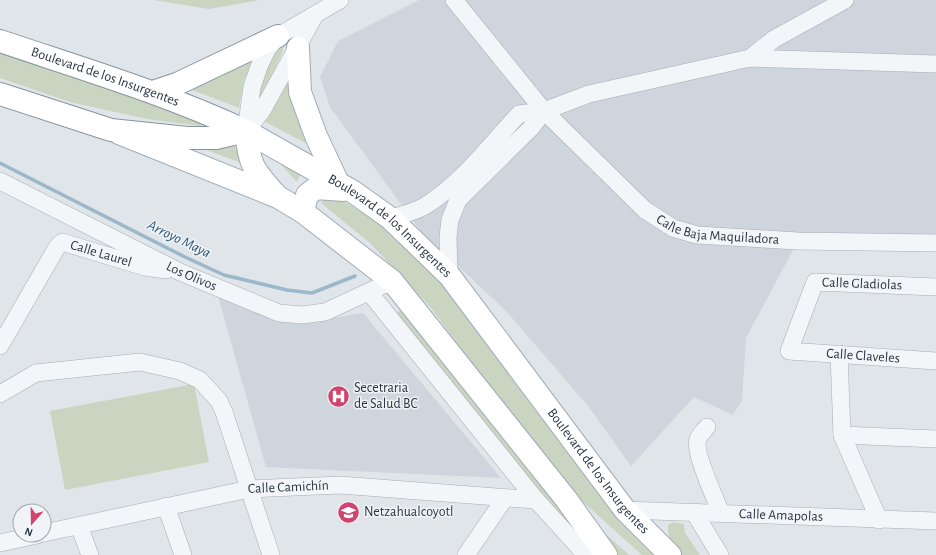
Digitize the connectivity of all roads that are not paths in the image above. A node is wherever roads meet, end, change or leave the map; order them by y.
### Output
1 (340, 0) edge
2 (454, 0) edge
3 (845, 0) edge
4 (315, 15) junction
5 (278, 36) junction
6 (0, 41) edge
7 (298, 48) junction
8 (750, 58) junction
9 (936, 64) edge
10 (154, 92) junction
11 (0, 94) edge
12 (544, 111) junction
13 (111, 130) junction
14 (246, 131) junction
15 (0, 181) edge
16 (344, 187) junction
17 (278, 197) junction
18 (303, 212) junction
19 (390, 218) junction
20 (936, 243) edge
21 (180, 272) junction
22 (448, 275) junction
23 (392, 281) junction
24 (936, 286) edge
25 (369, 292) junction
26 (4, 327) edge
27 (0, 346) edge
28 (789, 351) joint
29 (839, 354) junction
30 (936, 361) edge
31 (0, 394) edge
32 (707, 427) dead end
33 (842, 435) junction
34 (936, 439) edge
35 (249, 489) junction
36 (505, 498) junction
37 (536, 500) junction
38 (166, 506) junction
39 (625, 510) junction
40 (694, 512) junction
41 (721, 513) junction
42 (879, 520) junction
43 (936, 521) edge
44 (79, 526) junction
45 (52, 532) edge
46 (16, 543) edge
47 (5, 547) edge
48 (90, 555) edge
49 (183, 555) edge
50 (272, 555) edge
51 (466, 555) edge
52 (586, 555) edge
53 (606, 555) edge
54 (670, 555) edge
55 (720, 555) edge

1 - 4 street
2 - 12 street, Calle Baja Maquiladora
3 - 8 street
4 - 5 street
4 - 7 street
5 - 10 main road
5 - 14 street
6 - 10 main road, Boulevard de los Insurgentes
7 - 14 street
7 - 16 main road
8 - 9 street
8 - 12 street
10 - 14 main road, Boulevard de los Insurgentes
11 - 13 main road
12 - 19 street
12 - 20 street, Calle Baja Maquiladora
12 - 22 street
13 - 14 main road
13 - 17 main road
14 - 16 main road, Boulevard de los Insurgentes
14 - 17 main road
15 - 21 street, Los Olivos
16 - 18 main road
16 - 19 main road, Boulevard de los Insurgentes
17 - 18 main road
18 - 23 main road
19 - 22 main road, Boulevard de los Insurgentes
21 - 25 street, Los Olivos
21 - 26 street, Calle Laurel
22 - 39 main road, Boulevard de los Insurgentes
23 - 25 street, Los Olivos
23 - 53 main road
24 - 28 street, Calle Gladiolas
25 - 37 street
26 - 27 street
28 - 29 street, Calle Claveles
29 - 30 street, Calle Claveles
29 - 33 street
31 - 35 street
32 - 41 street
33 - 34 street
33 - 42 street
35 - 36 street, Calle Camichín
35 - 38 street, Calle Camichín
35 - 50 street
36 - 37 street, Calle Camichín
36 - 51 street
37 - 52 street
38 - 44 street, Calle Camichín
38 - 49 street
39 - 40 street, Calle Amapolas
39 - 54 main road, Boulevard de los Insurgentes
40 - 41 street, Calle Amapolas
40 - 55 street
41 - 42 street, Calle Amapolas
42 - 43 street, Calle Amapolas
44 - 45 street, Calle Camichín
44 - 48 street
46 - 47 street

